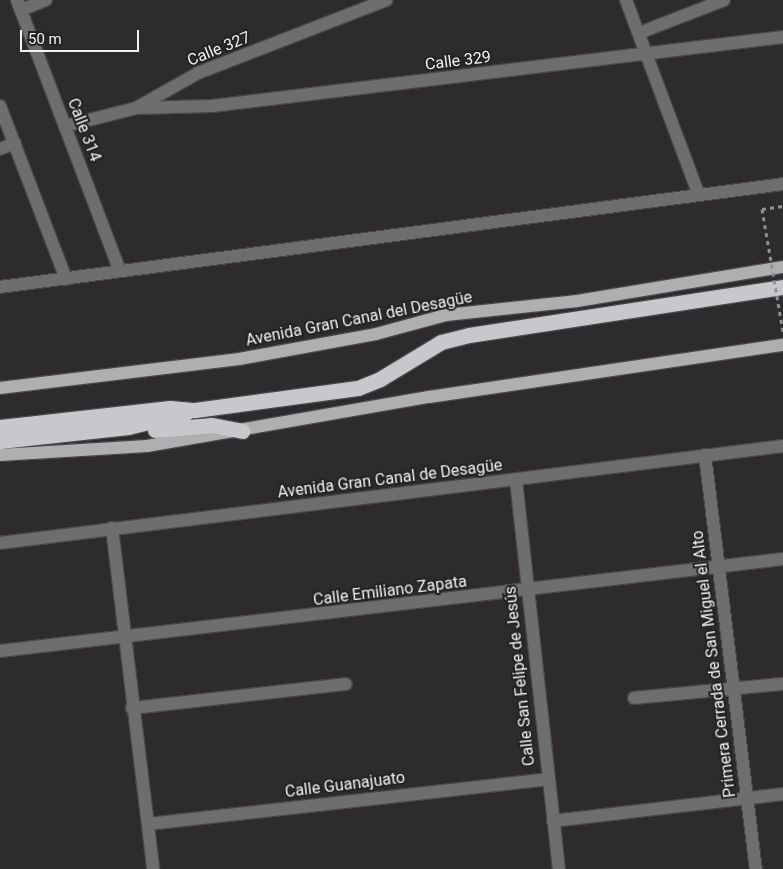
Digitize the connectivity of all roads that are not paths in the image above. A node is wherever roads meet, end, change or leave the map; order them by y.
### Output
1 (46, 0) edge
2 (386, 0) edge
3 (626, 0) edge
4 (724, 0) edge
5 (19, 5) edge
6 (639, 34) junction
7 (783, 37) edge
8 (646, 55) junction
9 (0, 106) edge
10 (136, 108) junction
11 (65, 126) junction
12 (15, 143) junction
13 (0, 149) edge
14 (783, 184) edge
15 (699, 195) junction
16 (783, 267) edge
17 (120, 272) junction
18 (66, 279) junction
19 (0, 287) edge
20 (783, 287) edge
21 (783, 345) edge
22 (0, 388) edge
23 (194, 410) junction
24 (128, 427) junction
25 (242, 431) junction
26 (1, 432) edge
27 (783, 446) edge
28 (0, 455) edge
29 (705, 455) junction
30 (516, 480) junction
31 (112, 528) junction
32 (0, 543) edge
33 (783, 559) edge
34 (719, 566) junction
35 (528, 590) junction
36 (126, 639) junction
37 (0, 651) edge
38 (346, 684) dead end
39 (783, 684) edge
40 (736, 690) junction
41 (634, 698) dead end
42 (132, 708) junction
43 (547, 779) junction
44 (783, 794) edge
45 (747, 798) junction
46 (553, 821) junction
47 (148, 824) junction
48 (153, 869) edge
49 (559, 869) edge
50 (756, 869) edge

1 - 5 street
2 - 10 street, Calle 327
3 - 6 street
4 - 6 street
5 - 11 street, Calle 314
6 - 8 street
7 - 8 street, Calle 329
8 - 10 street, Calle 329
8 - 15 street
9 - 12 street
10 - 11 street, Calle 327
11 - 17 street, Calle 314
12 - 13 street
12 - 18 street
14 - 15 street
15 - 17 street
16 - 22 main road, Avenida Gran Canal del Desagüe
17 - 18 street
18 - 19 street
20 - 23 highway
21 - 25 main road
23 - 24 highway
23 - 26 highway
24 - 25 highway
24 - 26 highway
25 - 28 main road
27 - 29 street, Avenida Gran Canal de Desagüe
29 - 30 street, Avenida Gran Canal de Desagüe
29 - 34 street, Primera Cerrada de San Miguel el Alto
30 - 31 street, Avenida Gran Canal de Desagüe
30 - 35 street, Calle San Felipe de Jesús
31 - 32 street, Avenida Gran Canal de Desagüe
31 - 36 street
33 - 34 street, Calle Emiliano Zapata
34 - 35 street, Calle Emiliano Zapata
34 - 40 street, Primera Cerrada de San Miguel el Alto
35 - 36 street, Calle Emiliano Zapata
35 - 43 street, Calle San Felipe de Jesús
36 - 37 street, Calle Emiliano Zapata
36 - 42 street
38 - 42 street
39 - 40 street
40 - 41 street
40 - 45 street, Primera Cerrada de San Miguel el Alto
42 - 47 street
43 - 46 street, Calle San Felipe de Jesús
43 - 47 street, Calle Guanajuato
44 - 45 street
45 - 46 street
45 - 50 street, Primera Cerrada de San Miguel el Alto
46 - 49 street, Calle San Felipe de Jesús
47 - 48 street

